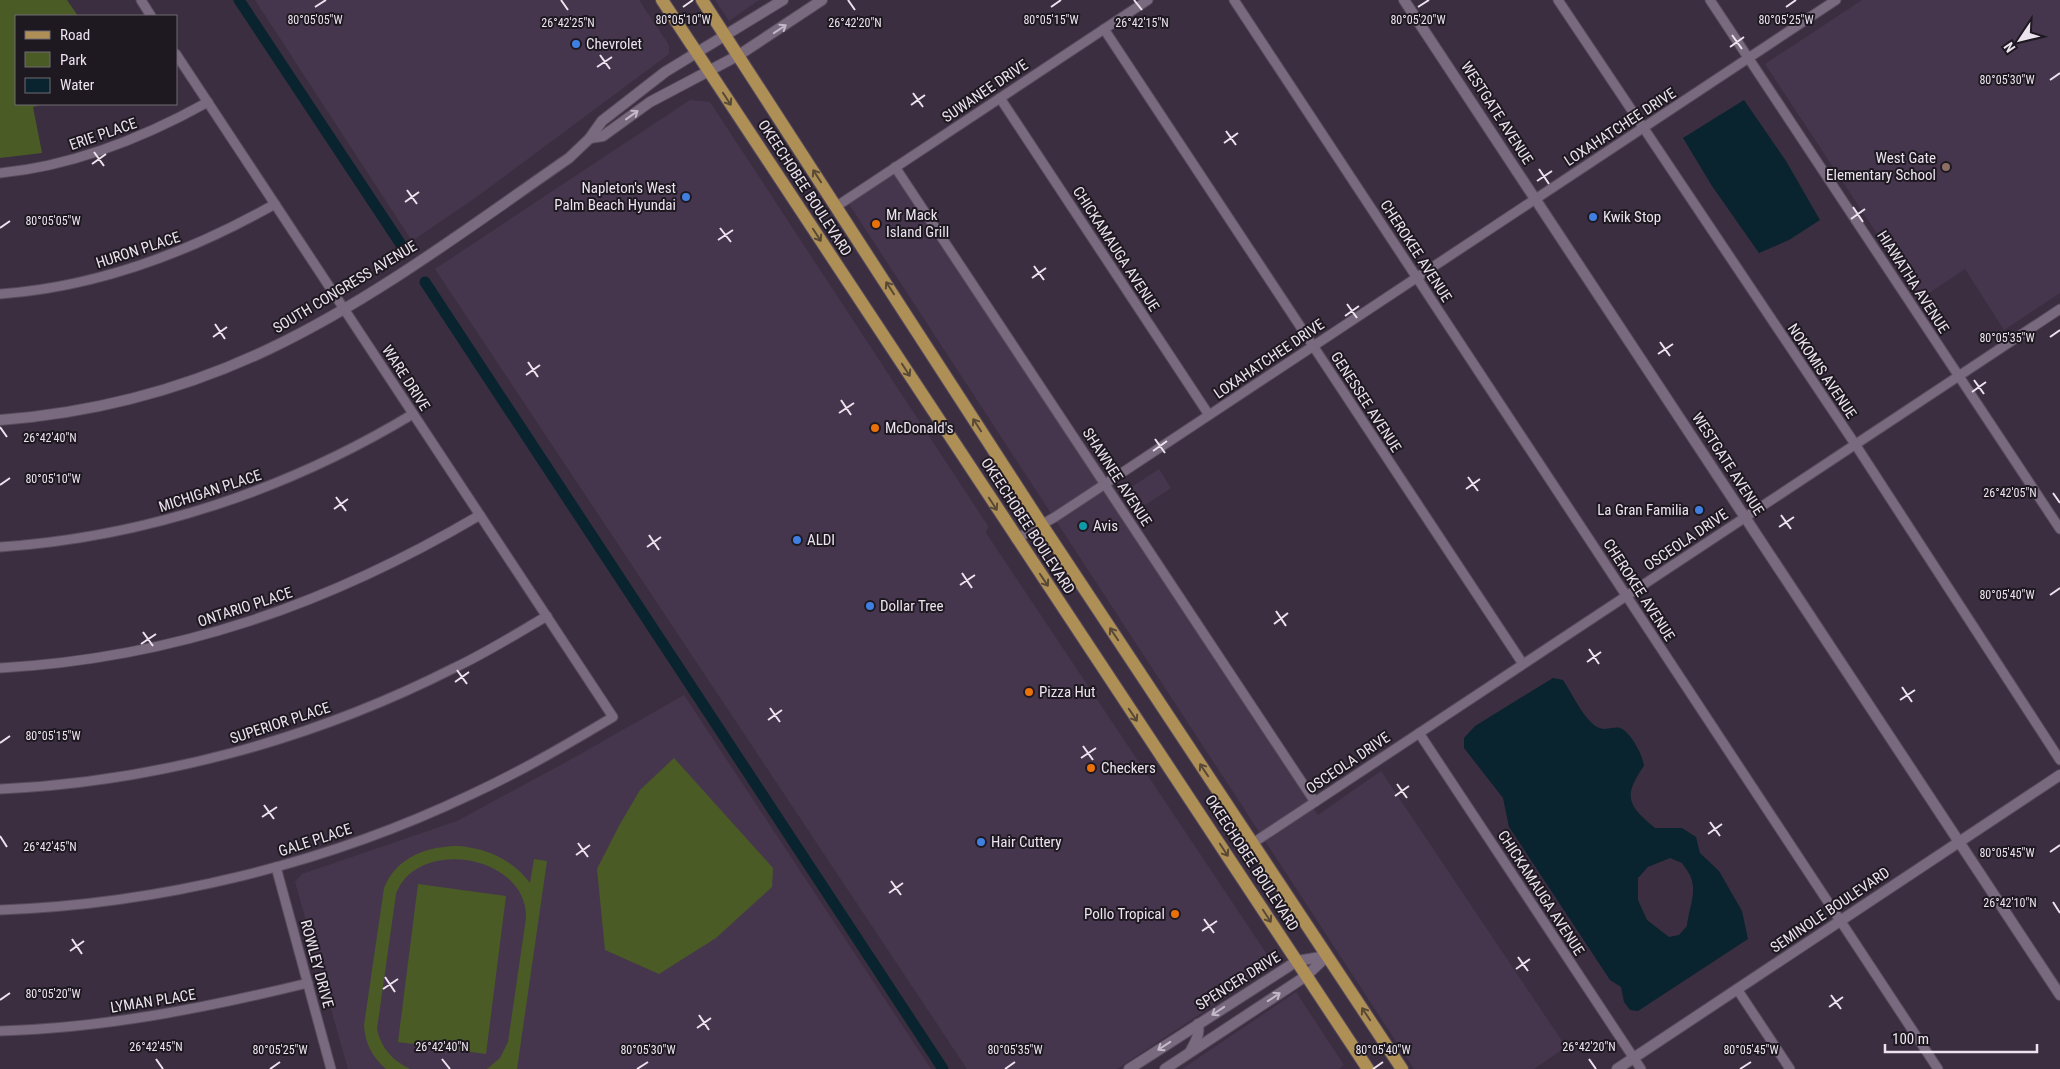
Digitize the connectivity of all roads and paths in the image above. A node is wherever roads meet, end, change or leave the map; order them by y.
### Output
1 (141, 0) edge
2 (662, 0) edge
3 (702, 0) edge
4 (783, 0) edge
5 (822, 0) edge
6 (1148, 0) edge
7 (1234, 0) edge
8 (1404, 0) edge
9 (1558, 0) edge
10 (1710, 0) edge
11 (1836, 0) edge
12 (151, 15) edge
13 (1104, 29) junction
14 (726, 35) junction
15 (696, 52) junction
16 (739, 55) junction
17 (178, 57) edge
18 (1748, 59) junction
19 (709, 70) junction
20 (1000, 98) junction
21 (208, 102) junction
22 (1644, 128) junction
23 (590, 138) junction
24 (896, 167) junction
25 (0, 173) edge
26 (1536, 200) junction
27 (275, 204) junction
28 (837, 206) junction
29 (1417, 278) junction
30 (0, 294) edge
31 (344, 308) junction
32 (2060, 309) edge
33 (1313, 347) junction
34 (1959, 376) junction
35 (413, 414) junction
36 (1209, 416) junction
37 (0, 420) edge
38 (1855, 444) junction
39 (1105, 484) junction
40 (480, 515) junction
41 (1745, 517) junction
42 (1042, 525) junction
43 (2060, 529) edge
44 (1016, 539) junction
45 (0, 547) edge
46 (1626, 596) junction
47 (546, 616) junction
48 (1522, 664) junction
49 (0, 668) edge
50 (613, 717) joint
51 (1419, 733) junction
52 (2060, 760) edge
53 (2060, 775) edge
54 (0, 789) edge
55 (1315, 802) junction
56 (1959, 842) junction
57 (1253, 844) junction
58 (276, 866) junction
59 (0, 910) edge
60 (1841, 921) junction
61 (1327, 956) junction
62 (1297, 961) junction
63 (1306, 976) junction
64 (308, 983) junction
65 (1737, 989) junction
66 (2060, 995) edge
67 (1198, 1024) junction
68 (0, 1031) edge
69 (1189, 1053) junction
70 (1633, 1058) junction
71 (1367, 1068) edge
72 (331, 1069) edge
73 (1129, 1069) edge
74 (1165, 1069) edge
75 (1402, 1069) edge
76 (1616, 1069) edge
77 (1641, 1069) edge
78 (1790, 1069) edge
79 (1938, 1069) edge

1 - 12 street
2 - 15 main road, OKEECHOBEE BOULEVARD
3 - 14 main road, OKEECHOBEE BOULEVARD
4 - 14 street, SOUTH CONGRESS AVENUE
16 -> 5 street, SOUTH CONGRESS AVENUE
6 - 13 street, SUWANEE DRIVE
7 - 29 street, CHEROKEE AVENUE
8 - 26 street, WESTGATE AVENUE
9 - 22 street, NOKOMIS AVENUE
10 - 18 street, HIAWATHA AVENUE
11 - 18 street, LOXAHATCHEE DRIVE
13 - 20 street, SUWANEE DRIVE
13 - 33 street, GENESSEE AVENUE
14 - 15 street, SOUTH CONGRESS AVENUE
14 - 16 main road, OKEECHOBEE BOULEVARD
15 - 19 main road, OKEECHOBEE BOULEVARD
15 - 23 street, SOUTH CONGRESS AVENUE
16 - 19 street, SOUTH CONGRESS AVENUE
28 -> 16 main road, OKEECHOBEE BOULEVARD
17 - 21 street, WARE DRIVE
18 - 22 street, LOXAHATCHEE DRIVE
18 - 34 street, HIAWATHA AVENUE
23 -> 19 street, SOUTH CONGRESS AVENUE
19 -> 44 main road, OKEECHOBEE BOULEVARD
20 - 24 street, SUWANEE DRIVE
20 - 36 street, CHICKAMAUGA AVENUE
21 - 25 street, ERIE PLACE
21 - 27 street, WARE DRIVE
22 - 26 street, LOXAHATCHEE DRIVE
22 - 38 street, NOKOMIS AVENUE
23 - 31 street, SOUTH CONGRESS AVENUE
24 - 28 street, SUWANEE DRIVE
24 - 39 street, SHAWNEE AVENUE
26 - 29 street, LOXAHATCHEE DRIVE
26 - 41 street, WESTGATE AVENUE
27 - 30 street, HURON PLACE
27 - 31 street, WARE DRIVE
42 -> 28 main road, OKEECHOBEE BOULEVARD
29 - 33 street, LOXAHATCHEE DRIVE
29 - 46 street, CHEROKEE AVENUE
31 - 35 street, WARE DRIVE
31 - 37 street, SOUTH CONGRESS AVENUE
32 - 34 street, OSCEOLA DRIVE
33 - 36 street, LOXAHATCHEE DRIVE
33 - 48 street, GENESSEE AVENUE
34 - 38 street, OSCEOLA DRIVE
34 - 43 street, HIAWATHA AVENUE
35 - 40 street, WARE DRIVE
35 - 45 street, MICHIGAN PLACE
36 - 39 street, LOXAHATCHEE DRIVE
38 - 41 street, OSCEOLA DRIVE
38 - 52 street, NOKOMIS AVENUE
39 - 42 street, LOXAHATCHEE DRIVE
39 - 55 street, SHAWNEE AVENUE
40 - 47 street, WARE DRIVE
40 - 49 street, ONTARIO PLACE
41 - 46 street, OSCEOLA DRIVE
41 - 56 street, WESTGATE AVENUE
42 - 44 street, LOXAHATCHEE DRIVE
57 -> 42 main road, OKEECHOBEE BOULEVARD
44 -> 62 main road, OKEECHOBEE BOULEVARD
46 - 48 street, OSCEOLA DRIVE
46 - 60 street, CHEROKEE AVENUE
47 - 50 street, WARE DRIVE
47 - 54 street, SUPERIOR PLACE
48 - 51 street, OSCEOLA DRIVE
50 - 58 street, GALE PLACE
51 - 55 street, OSCEOLA DRIVE
51 - 70 street, CHICKAMAUGA AVENUE
53 - 56 street, SEMINOLE BOULEVARD
55 - 57 street, OSCEOLA DRIVE
56 - 60 street, SEMINOLE BOULEVARD
56 - 66 street, WESTGATE AVENUE
57 - 61 main road, OKEECHOBEE BOULEVARD
58 - 59 street, GALE PLACE
58 - 64 street, ROWLEY DRIVE
60 - 65 street, SEMINOLE BOULEVARD
60 - 79 street, CHEROKEE AVENUE
61 - 62 street, SPENCER DRIVE
61 - 63 street
75 -> 61 main road, OKEECHOBEE BOULEVARD
62 - 63 main road, OKEECHOBEE BOULEVARD
62 -> 67 street, SPENCER DRIVE
69 -> 63 street
63 - 71 main road, OKEECHOBEE BOULEVARD
64 - 68 street, LYMAN PLACE
64 - 72 street, ROWLEY DRIVE
65 - 70 street, SEMINOLE BOULEVARD
65 - 78 street
67 - 69 street
67 -> 73 street, SPENCER DRIVE
69 - 74 street
70 - 76 street, SEMINOLE BOULEVARD
70 - 77 street, CHICKAMAUGA AVENUE

